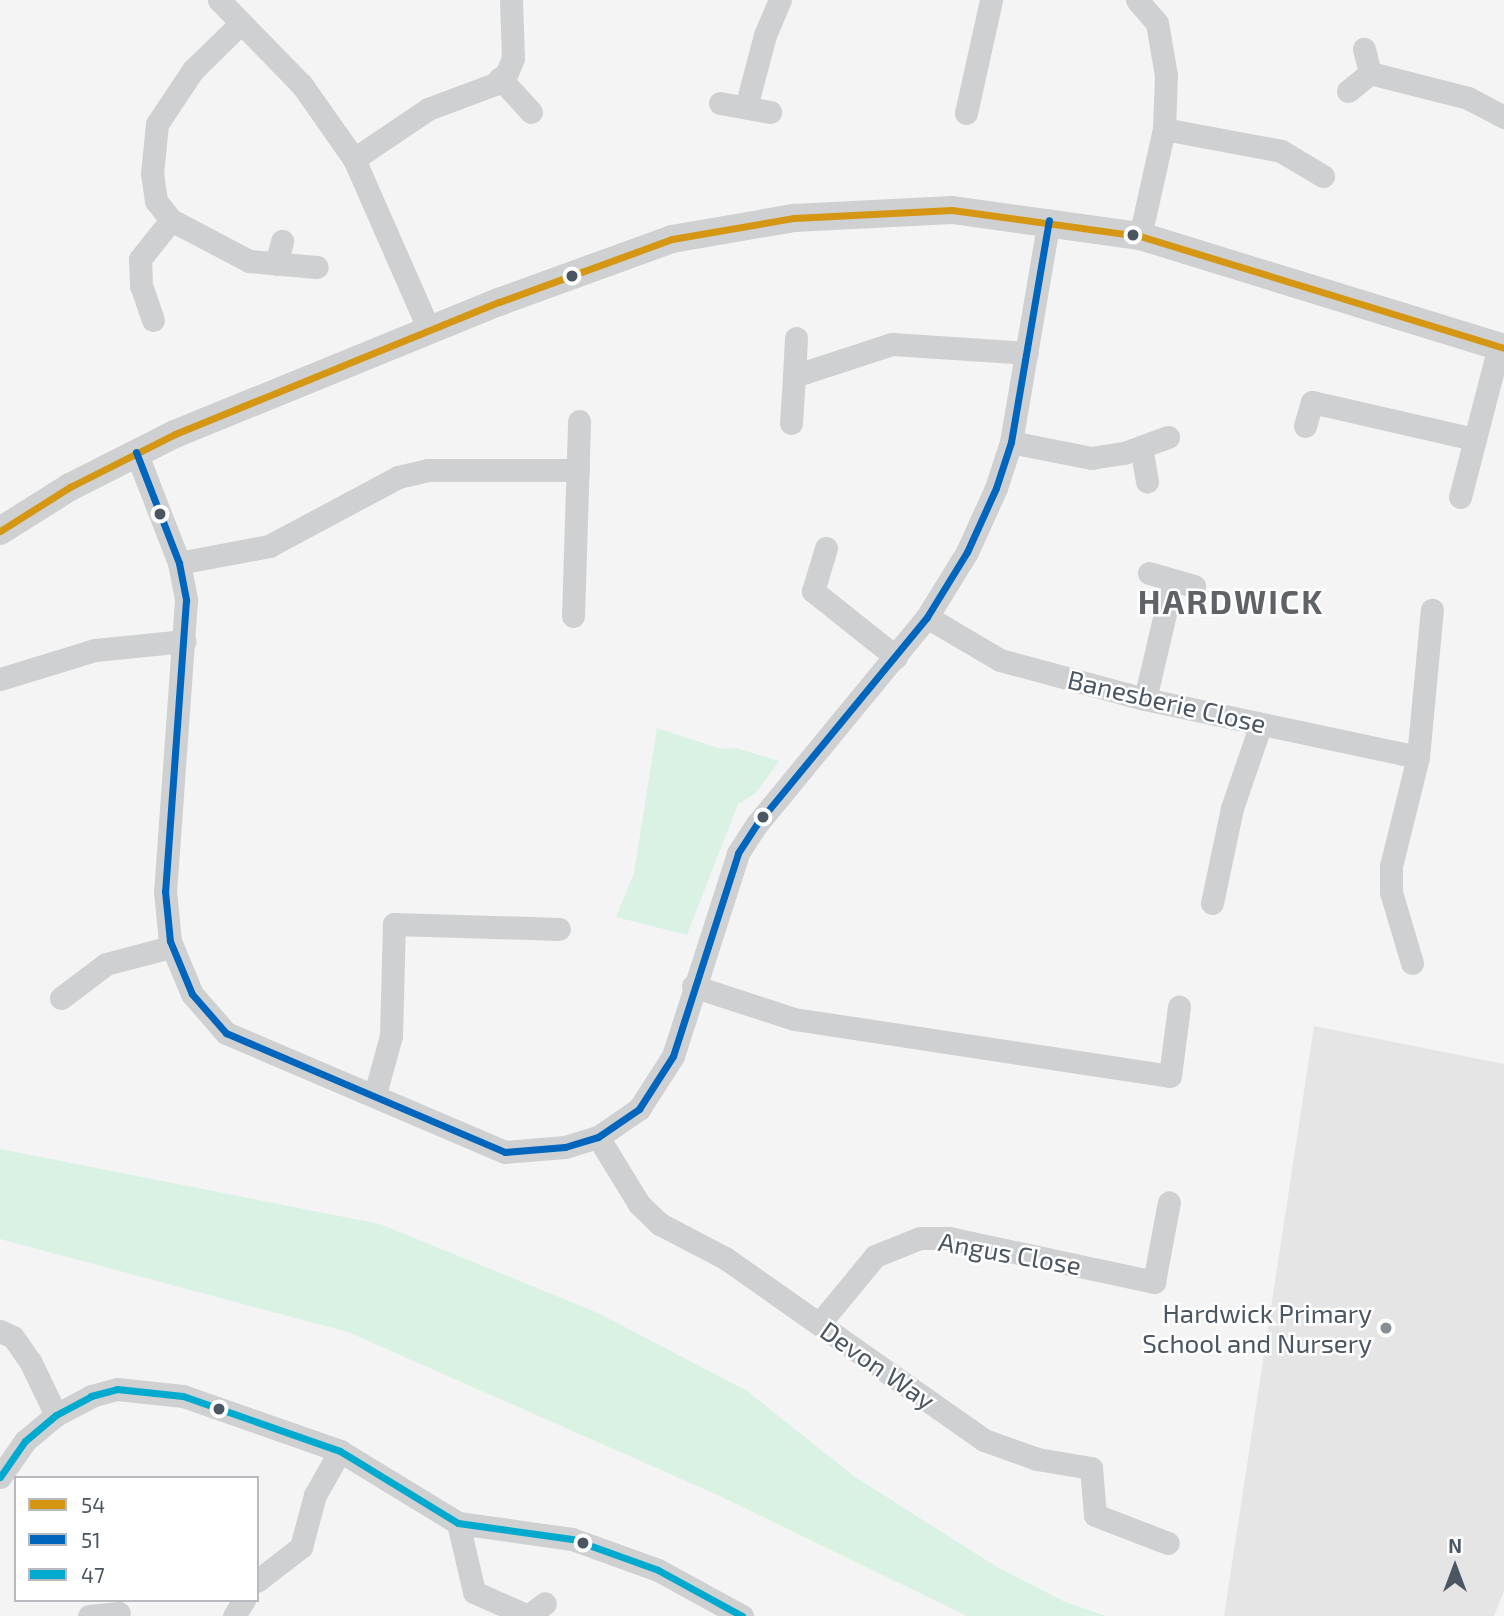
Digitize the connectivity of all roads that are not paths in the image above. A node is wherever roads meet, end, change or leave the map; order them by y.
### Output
1 (219, 0) edge
2 (511, 0) edge
3 (780, 0) edge
4 (991, 0) edge
5 (1136, 0) edge
6 (241, 23) junction
7 (1364, 49) dead end
8 (1370, 73) junction
9 (500, 78) junction
10 (1348, 91) dead end
11 (720, 103) dead end
12 (746, 107) junction
13 (531, 112) dead end
14 (770, 112) dead end
15 (966, 113) dead end
16 (1504, 117) edge
17 (1164, 129) junction
18 (354, 159) junction
19 (1324, 176) dead end
20 (171, 220) junction
21 (1049, 220) junction
22 (1140, 236) junction
23 (282, 241) dead end
24 (276, 264) junction
25 (317, 267) dead end
26 (153, 320) dead end
27 (429, 330) junction
28 (796, 338) dead end
29 (1502, 347) edge
30 (1027, 353) junction
31 (794, 376) junction
32 (579, 421) dead end
33 (791, 423) dead end
34 (1305, 426) dead end
35 (1168, 438) dead end
36 (1474, 439) junction
37 (1011, 442) junction
38 (1141, 447) junction
39 (136, 452) junction
40 (578, 470) junction
41 (1147, 481) dead end
42 (1460, 497) dead end
43 (0, 531) edge
44 (826, 548) dead end
45 (179, 563) junction
46 (1149, 573) dead end
47 (1432, 610) dead end
48 (573, 616) dead end
49 (927, 617) junction
50 (185, 641) junction
51 (896, 657) junction
52 (0, 679) edge
53 (1145, 699) junction
54 (1261, 724) junction
55 (1418, 757) junction
56 (1212, 903) dead end
57 (559, 929) dead end
58 (172, 947) junction
59 (1412, 963) dead end
60 (693, 986) junction
61 (61, 998) dead end
62 (1179, 1007) dead end
63 (375, 1094) junction
64 (598, 1137) junction
65 (1169, 1202) dead end
66 (819, 1324) junction
67 (0, 1331) edge
68 (56, 1415) junction
69 (341, 1451) junction
70 (0, 1477) edge
71 (458, 1522) junction
72 (1168, 1544) dead end
73 (259, 1579) edge
74 (536, 1609) edge
75 (119, 1613) dead end
76 (89, 1616) edge
77 (742, 1616) edge

1 - 6 street
2 - 9 street
3 - 12 street
4 - 15 street
5 - 17 street
6 - 18 street
6 - 20 street
7 - 8 street
8 - 10 street
8 - 16 street
9 - 13 street
9 - 18 street
11 - 12 street
12 - 14 street
17 - 19 street
17 - 22 street
18 - 27 street
20 - 24 street
20 - 26 street
21 - 22 street
21 - 27 street
21 - 30 street
22 - 29 street
23 - 24 street
24 - 25 street
27 - 39 street
28 - 31 street
29 - 36 street
30 - 31 street
30 - 37 street
31 - 33 street
32 - 40 street
34 - 36 street
35 - 38 street
36 - 42 street
37 - 38 street
37 - 49 street
38 - 41 street
39 - 43 street
39 - 45 street
40 - 45 street
40 - 48 street
44 - 51 street
45 - 50 street
46 - 53 street
47 - 55 street
49 - 51 street
49 - 53 street, Banesberie Close
50 - 52 street
50 - 58 street
51 - 60 street
53 - 54 street, Banesberie Close
54 - 55 street, Banesberie Close
54 - 56 street
55 - 59 street
57 - 63 street
58 - 61 street
58 - 63 street
60 - 62 street
60 - 64 street
63 - 64 street
64 - 66 street, Devon Way
65 - 66 street, Angus Close
66 - 72 street, Devon Way
67 - 68 street
68 - 69 street
68 - 70 street
69 - 71 street
69 - 73 street
71 - 74 street
71 - 77 street
75 - 76 street

